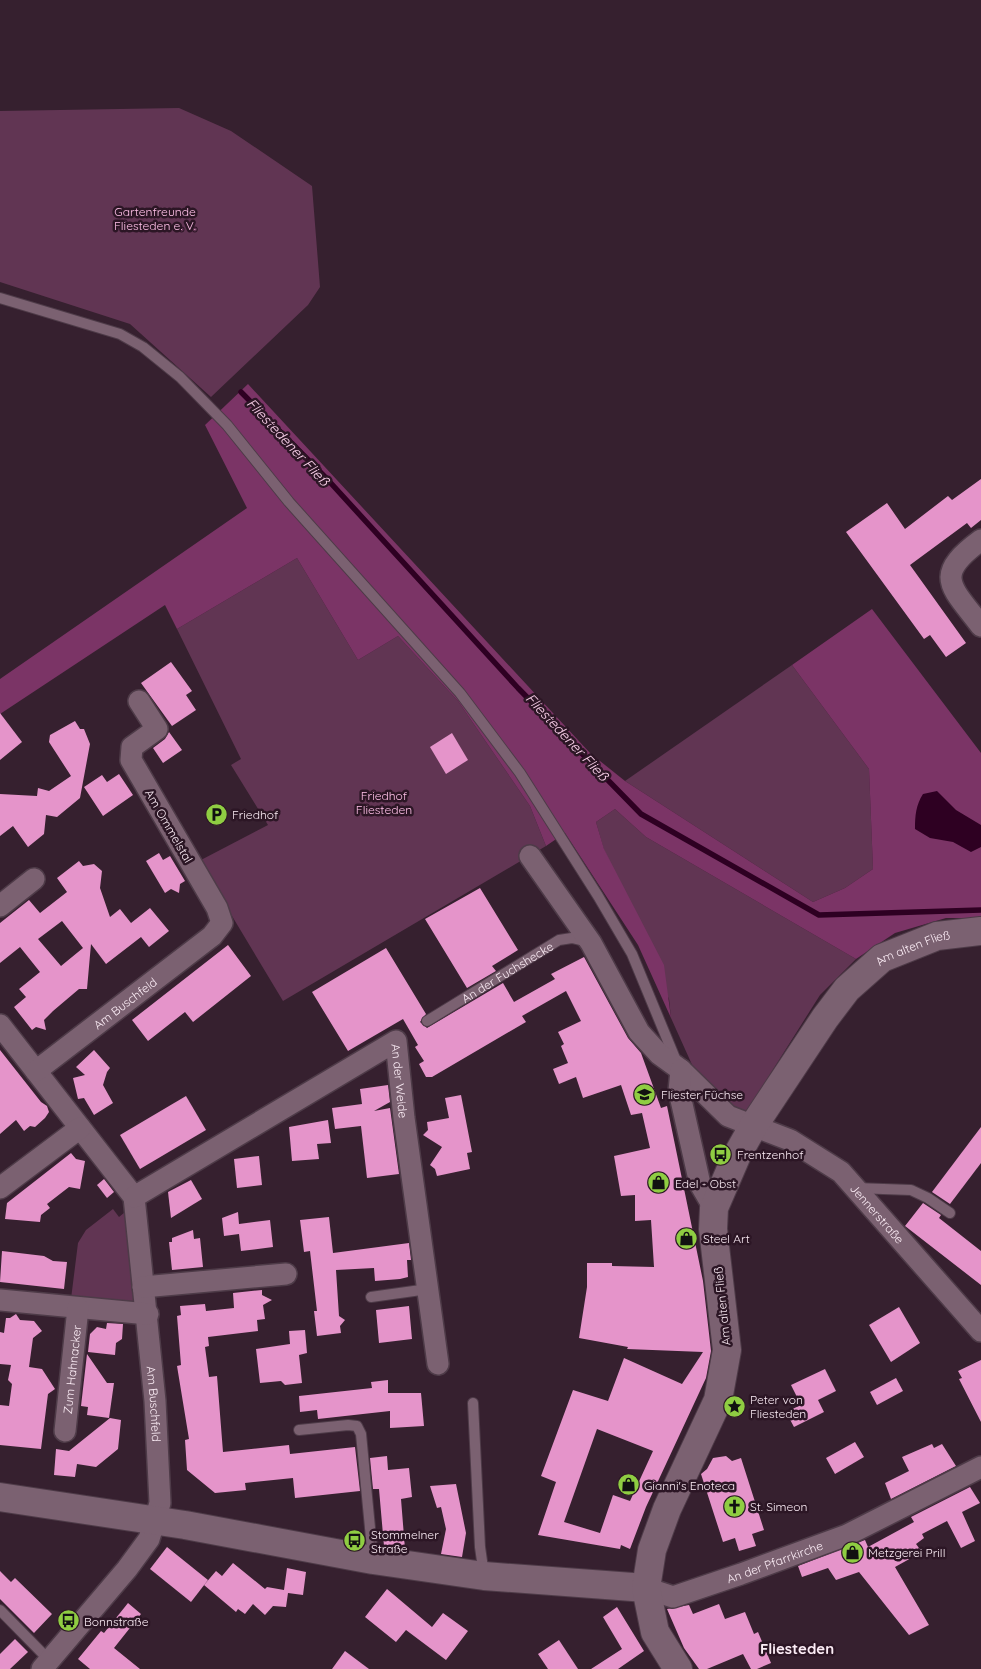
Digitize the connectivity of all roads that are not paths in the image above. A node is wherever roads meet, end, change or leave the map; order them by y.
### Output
1 (0, 298) edge
2 (981, 540) edge
3 (981, 626) edge
4 (139, 701) dead end
5 (530, 856) dead end
6 (34, 879) dead end
7 (0, 906) edge
8 (981, 931) edge
9 (591, 943) junction
10 (191, 952) joint
11 (427, 1021) dead end
12 (0, 1025) edge
13 (36, 1070) junction
14 (681, 1070) junction
15 (754, 1125) junction
16 (80, 1128) junction
17 (0, 1188) edge
18 (855, 1188) junction
19 (134, 1197) junction
20 (714, 1208) junction
21 (950, 1213) dead end
22 (286, 1274) dead end
23 (143, 1287) junction
24 (428, 1288) junction
25 (371, 1297) dead end
26 (0, 1300) edge
27 (78, 1308) junction
28 (148, 1314) junction
29 (981, 1331) edge
30 (438, 1364) dead end
31 (473, 1403) dead end
32 (299, 1430) dead end
33 (65, 1431) dead end
34 (981, 1467) edge
35 (0, 1497) edge
36 (154, 1521) junction
37 (373, 1560) junction
38 (484, 1576) junction
39 (646, 1588) junction
40 (0, 1610) edge
41 (46, 1665) edge
42 (678, 1669) edge

1 - 14 lane
2 - 3 street
4 - 10 street, Am Ommelstal
5 - 9 street
6 - 7 street
8 - 15 main road, Am alten Fließ
9 - 11 lane, An der Fuchshecke
9 - 14 street
10 - 13 street, Am Buschfeld
12 - 13 street
13 - 16 street
14 - 15 street
14 - 20 street
15 - 18 street, Jennerstraße
15 - 20 main road, Am alten Fließ
16 - 17 street
16 - 19 street
18 - 21 lane
18 - 29 street, Jennerstraße
19 - 23 street, Am Buschfeld
19 - 24 street, An der Weide
20 - 39 main road, Am alten Fließ
22 - 23 street
23 - 28 street, Am Buschfeld
24 - 25 lane
24 - 30 street, An der Weide
26 - 27 street, Zum Hahnacker
27 - 28 street, Zum Hahnacker
27 - 33 street, Zum Hahnacker
28 - 36 street, Am Buschfeld
31 - 38 lane
32 - 37 lane
34 - 39 street, An der Pfarrkirche
35 - 36 main road
36 - 37 main road
36 - 41 street
37 - 38 main road
38 - 39 main road
39 - 42 main road, Am alten Fließ
40 - 41 lane

